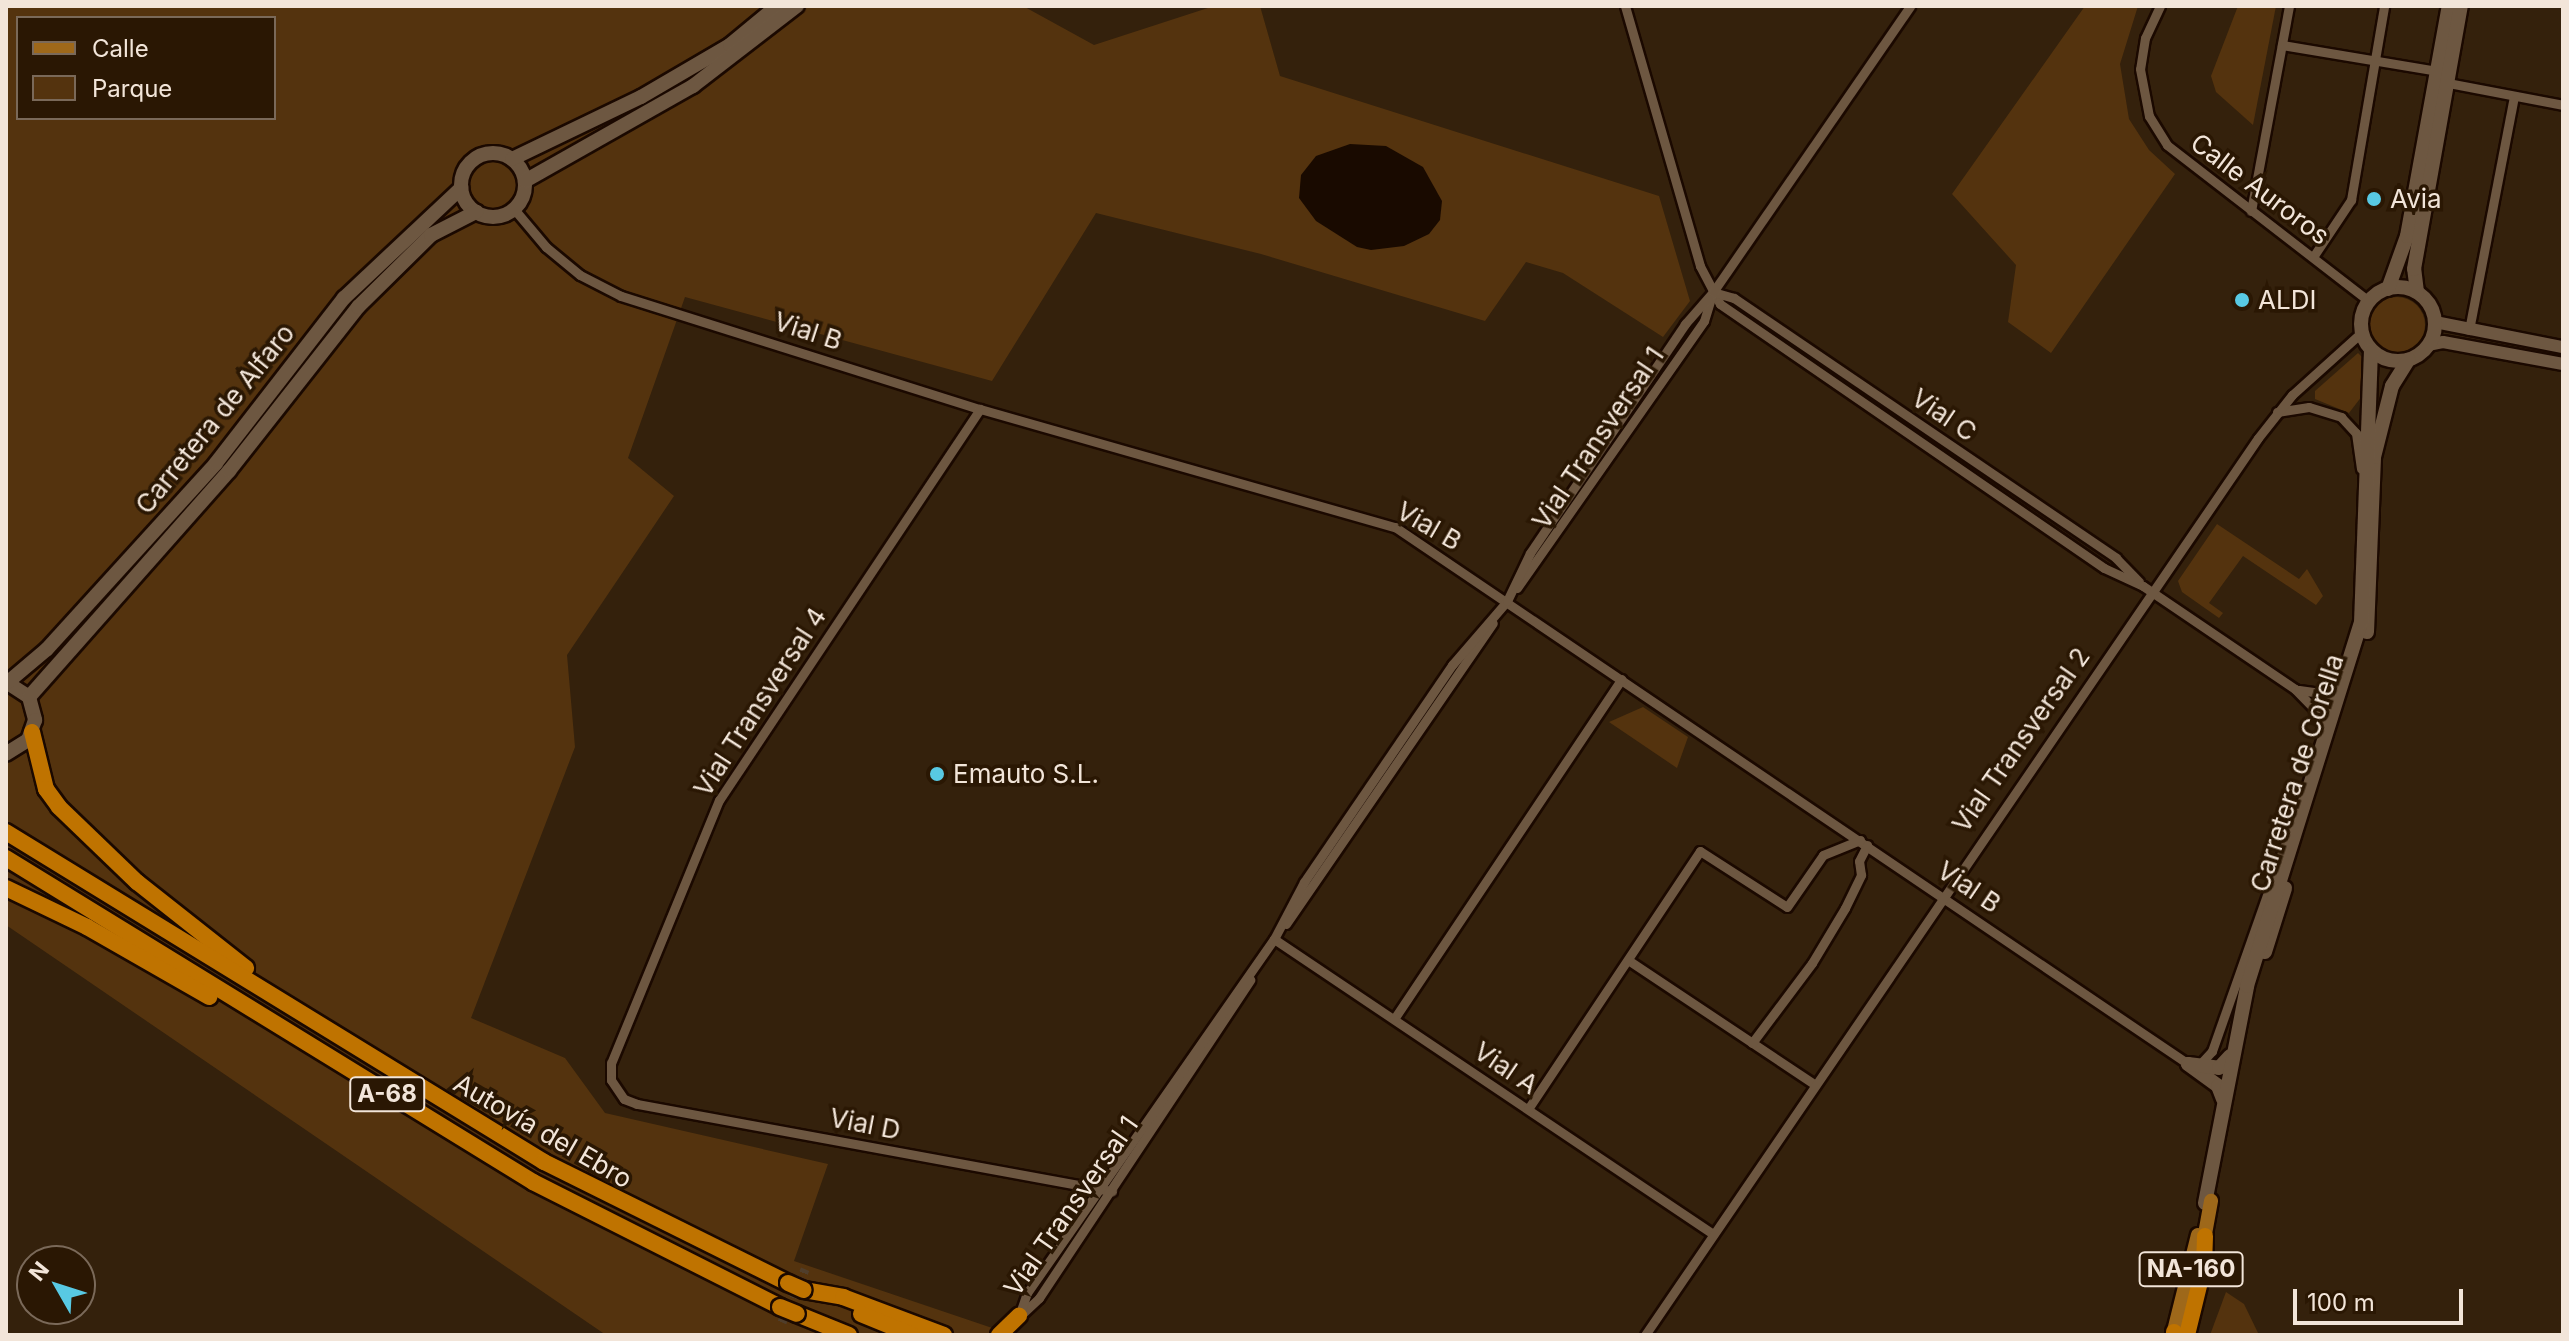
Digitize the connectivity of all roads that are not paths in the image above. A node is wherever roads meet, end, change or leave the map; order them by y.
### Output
1 (777, 6) edge
2 (797, 6) edge
3 (1625, 6) edge
4 (1910, 6) edge
5 (2160, 6) edge
6 (2289, 6) edge
7 (2384, 6) edge
8 (2449, 6) edge
9 (2461, 6) edge
10 (2282, 45) junction
11 (2375, 61) junction
12 (2437, 71) junction
13 (2448, 83) junction
14 (2514, 96) junction
15 (2563, 105) edge
16 (512, 159) junction
17 (525, 181) junction
18 (461, 188) junction
19 (514, 209) junction
20 (2251, 211) junction
21 (476, 212) junction
22 (2313, 257) junction
23 (2388, 289) junction
24 (1713, 292) junction
25 (2417, 292) junction
26 (2369, 301) junction
27 (2435, 322) junction
28 (2469, 330) junction
29 (2362, 332) junction
30 (2429, 345) junction
31 (2563, 347) edge
32 (2371, 350) junction
33 (2408, 360) junction
34 (2563, 364) edge
35 (980, 409) junction
36 (2277, 412) junction
37 (2363, 479) junction
38 (2147, 589) junction
39 (1507, 601) junction
40 (1622, 679) junction
41 (7, 682) edge
42 (2295, 689) junction
43 (2341, 689) junction
44 (29, 697) junction
45 (2329, 724) junction
46 (32, 732) junction
47 (6, 754) edge
48 (2303, 797) junction
49 (6, 832) edge
50 (1863, 843) junction
51 (6, 858) edge
52 (6, 888) edge
53 (1942, 894) junction
54 (2261, 906) junction
55 (1274, 939) junction
56 (1628, 960) junction
57 (306, 1017) junction
58 (2239, 1017) junction
59 (1394, 1019) junction
60 (303, 1042) junction
61 (1752, 1043) junction
62 (2231, 1054) junction
63 (2188, 1064) junction
64 (1814, 1084) junction
65 (615, 1088) joint
66 (2223, 1100) junction
67 (1528, 1109) junction
68 (1097, 1189) junction
69 (1112, 1191) junction
70 (2208, 1202) junction
71 (1713, 1234) junction
72 (2205, 1236) joint
73 (804, 1290) junction
74 (1019, 1316) junction
75 (2178, 1334) edge
76 (849, 1335) edge
77 (912, 1335) edge
78 (944, 1335) edge
79 (999, 1335) edge
80 (1019, 1335) edge
81 (1645, 1335) edge

1 - 16 main road
2 - 17 main road
3 - 24 street, Vial C
4 - 24 street, Vial Transversal 1
5 - 20 street, Calle Auroros
6 - 10 street
7 - 11 street
8 - 12 main road
9 - 13 main road
10 - 11 street
10 - 20 street
11 - 12 street
11 - 22 street
12 - 23 main road
13 - 14 street
13 - 25 main road
14 - 15 street
14 - 28 street
16 - 17 main road
16 - 18 main road
17 - 19 main road
18 - 21 main road
18 - 41 main road, Carretera de Alfaro
19 - 21 main road
19 - 35 street, Vial B
20 - 22 street, Calle Auroros
21 - 44 main road, Carretera de Alfaro
22 - 26 street, Calle Auroros
23 - 25 main road
23 - 26 main road
24 - 38 street, Vial C
24 - 38 street, Vial C
24 - 39 street, Vial Transversal 1
25 - 27 main road
26 - 29 main road
27 - 28 street
27 - 30 main road
28 - 31 street
29 - 32 main road
29 - 36 street, Vial Transversal 2
30 - 33 main road
30 - 34 street
32 - 33 main road
32 - 37 main road, Carretera de Corella
33 - 70 main road, Carretera de Corella
35 - 39 street, Vial B
35 - 65 street, Vial Transversal 4
36 - 37 street
36 - 38 street, Vial Transversal 2
37 - 43 main road, Carretera de Corella
38 - 42 street, Vial C
38 - 53 street, Vial Transversal 2
39 - 40 street, Vial B
39 - 55 street, Vial Transversal 1
40 - 50 street, Vial B
40 - 59 street
41 - 44 main road
42 - 43 street
42 - 45 street, Vial C
43 - 45 main road, Carretera de Corella
44 - 46 main road
45 - 48 main road, Carretera de Corella
46 - 47 main road
46 - 57 highway
48 - 54 street, Carretera de Corella
48 - 58 main road, Carretera de Corella
49 - 57 highway, Autovía del Ebro / A-68
50 - 53 street, Vial B
50 - 56 street
50 - 61 street
51 - 60 highway, Autovía del Ebro / A-68
52 - 60 highway
53 - 63 street, Vial B
53 - 64 street, Vial Transversal 2
54 - 58 main road
54 - 63 street, Carretera de Corella
55 - 59 street, Vial A
55 - 68 street, Vial Transversal 1
55 - 69 street, Vial Transversal 1
56 - 61 street
56 - 67 street
57 - 73 highway, Autovía del Ebro / A-68, bridge
58 - 62 main road, Carretera de Corella
59 - 67 street, Vial A
60 - 76 highway, Autovía del Ebro / A-68, bridge
61 - 64 street
62 - 63 main road
62 - 66 main road, Carretera de Corella
63 - 66 main road
64 - 71 street, Vial Transversal 2
65 - 68 street, Vial D
66 - 70 main road, Carretera de Corella
67 - 71 street, Vial A
68 - 69 street, Vial D
68 - 74 street, Vial Transversal 1
69 - 74 street, Vial Transversal 1
70 - 72 main road, NA-160
70 - 75 main road, NA-160
71 - 81 street, Vial Transversal 2
72 - 75 highway
73 - 77 highway, Autovía del Ebro / A-68
73 - 78 highway
74 - 79 highway
74 - 80 highway

